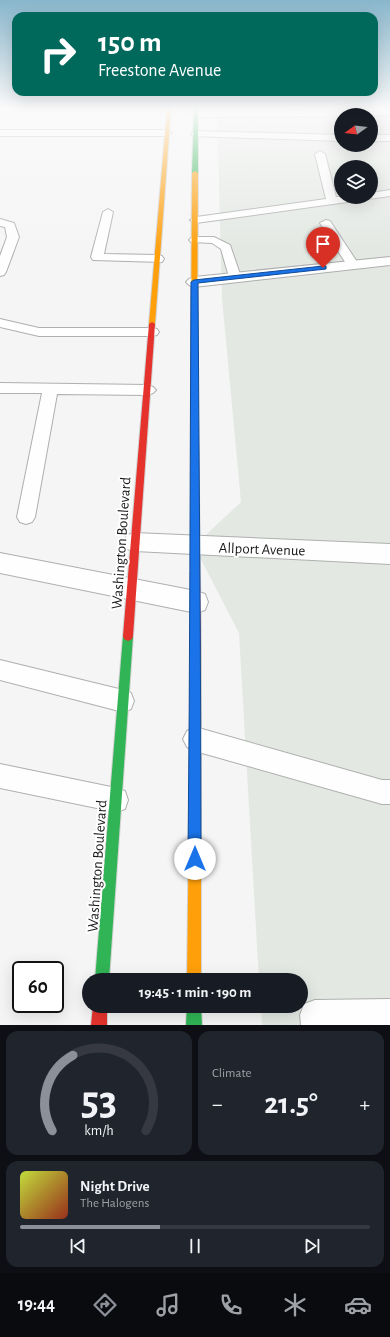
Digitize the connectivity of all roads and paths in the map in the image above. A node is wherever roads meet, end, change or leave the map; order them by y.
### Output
1 (166, 157) edge
2 (196, 157) edge
3 (321, 157) edge
4 (390, 193) edge
5 (378, 195) edge
6 (332, 201) joint
7 (108, 212) dead end
8 (196, 220) junction
9 (0, 222) edge
10 (326, 222) dead end
11 (196, 240) junction
12 (158, 260) junction
13 (390, 261) edge
14 (353, 264) junction
15 (0, 272) edge
16 (235, 277) junction
17 (194, 282) junction
18 (0, 323) edge
19 (152, 332) junction
20 (0, 388) edge
21 (50, 389) junction
22 (148, 390) junction
23 (26, 517) dead end
24 (135, 542) junction
25 (194, 546) junction
26 (390, 554) edge
27 (0, 563) edge
28 (132, 589) junction
29 (196, 602) junction
30 (0, 670) edge
31 (123, 701) junction
32 (195, 738) junction
33 (0, 776) edge
34 (390, 792) edge
35 (116, 800) junction
36 (103, 973) edge
37 (194, 973) edge
38 (100, 1013) edge
39 (194, 1013) edge
40 (390, 1014) edge
41 (99, 1025) edge
42 (194, 1025) edge
43 (316, 1025) edge

1 - 12 main road, Washington Boulevard
2 - 8 main road
3 - 6 lane
4 - 5 lane
6 - 8 lane
7 - 12 lane
8 - 11 main road
9 - 15 lane
10 - 14 lane
11 - 16 lane
11 - 17 main road
12 - 19 main road, Washington Boulevard
13 - 14 street
14 - 16 street
16 - 17 street
17 - 25 main road
18 - 19 lane
19 - 22 main road, Washington Boulevard
20 - 21 lane
21 - 22 lane
21 - 23 lane
22 - 24 main road, Washington Boulevard
24 - 25 street, Allport Avenue
24 - 28 main road, Washington Boulevard
25 - 26 street, Allport Avenue
25 - 29 main road
27 - 28 street
28 - 29 street
28 - 31 main road, Washington Boulevard
29 - 32 main road
30 - 31 lane
31 - 35 main road, Washington Boulevard
32 - 34 lane
32 - 37 main road
33 - 35 lane
35 - 36 main road, Washington Boulevard
38 - 41 main road
39 - 42 main road
40 - 43 lane

